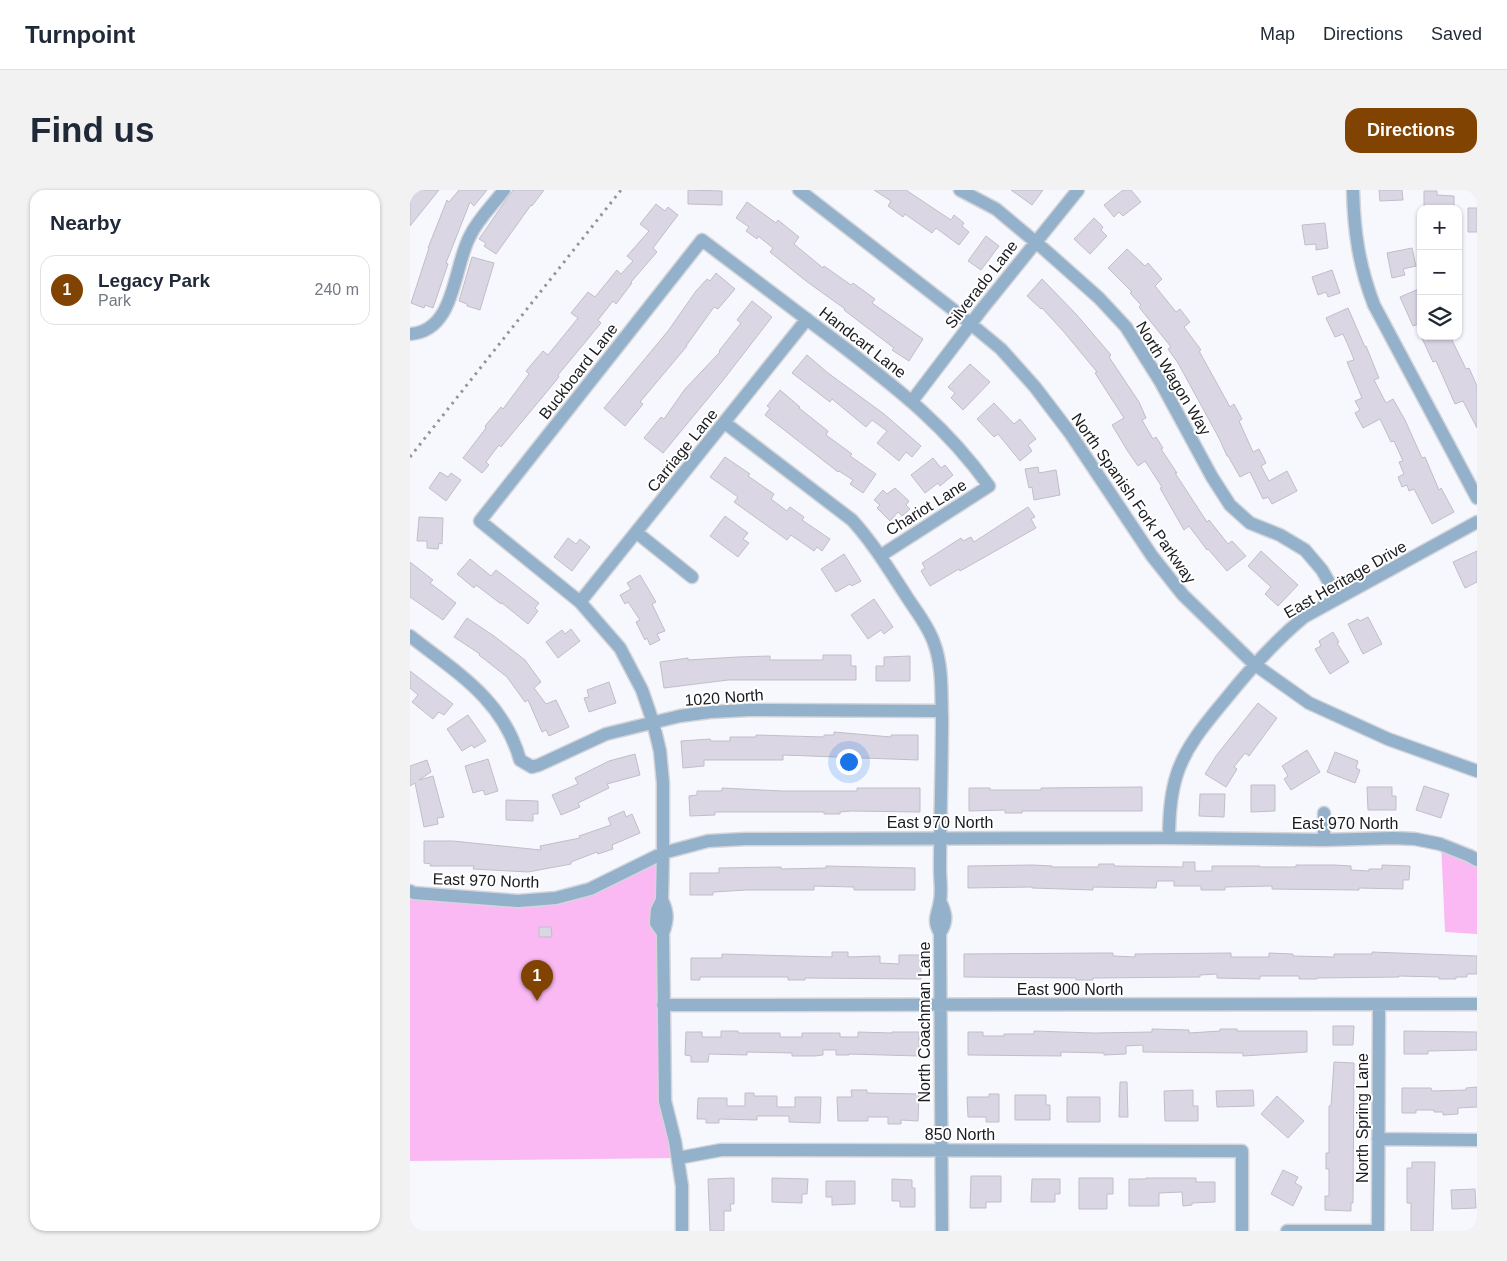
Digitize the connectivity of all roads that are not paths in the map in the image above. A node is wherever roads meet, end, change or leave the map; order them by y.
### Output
1 (504, 190) edge
2 (799, 190) edge
3 (960, 190) edge
4 (1078, 190) edge
5 (1353, 190) edge
6 (702, 240) joint
7 (1035, 242) junction
8 (807, 318) junction
9 (970, 323) junction
10 (410, 334) edge
11 (912, 401) junction
12 (725, 423) junction
13 (989, 486) joint
14 (1477, 498) edge
15 (1477, 522) edge
16 (636, 532) junction
17 (880, 556) junction
18 (692, 578) dead end
19 (1338, 598) junction
20 (580, 602) junction
21 (410, 636) edge
22 (1254, 664) junction
23 (942, 711) junction
24 (654, 722) junction
25 (1477, 771) edge
26 (1324, 813) dead end
27 (940, 838) junction
28 (1169, 838) junction
29 (1324, 840) junction
30 (664, 853) junction
31 (1477, 860) edge
32 (410, 891) edge
33 (1477, 1004) edge
34 (663, 1005) junction
35 (941, 1006) junction
36 (1379, 1006) junction
37 (1378, 1139) junction
38 (1476, 1140) edge
39 (941, 1150) junction
40 (678, 1158) junction
41 (682, 1231) edge
42 (942, 1231) edge
43 (1242, 1231) edge
44 (1287, 1231) edge
45 (1378, 1231) edge

1 - 10 street
2 - 9 street, North Spanish Fork Parkway
3 - 7 street, North Wagon Way
4 - 7 street, Silverado Lane
5 - 14 street
6 - 8 street, Handcart Lane
6 - 20 street, Buckboard Lane
7 - 9 street, Silverado Lane
7 - 19 street, North Wagon Way
8 - 11 street, Handcart Lane
8 - 12 street, Carriage Lane
9 - 11 street, Silverado Lane
9 - 22 street, North Spanish Fork Parkway
11 - 13 street, Handcart Lane
12 - 16 street, Carriage Lane
12 - 17 street, North Coachman Lane
13 - 17 street, Chariot Lane
15 - 19 street, East Heritage Drive
16 - 18 street
16 - 20 street, Carriage Lane
17 - 23 street, North Coachman Lane
19 - 22 street, East Heritage Drive
20 - 24 street
21 - 24 street, 1020 North
22 - 25 street, North Spanish Fork Parkway
22 - 28 street, East Heritage Drive
23 - 24 street, 1020 North
23 - 27 street, North Coachman Lane
24 - 30 street
26 - 29 street
27 - 28 street, East 970 North
27 - 30 street, East 970 North
27 - 35 street, North Coachman Lane
28 - 29 street, East 970 North
29 - 31 street, East 970 North
30 - 32 street, East 970 North
30 - 34 street
33 - 36 street, East 900 North
34 - 35 street, East 900 North
34 - 40 street
35 - 36 street, East 900 North
35 - 39 street, North Coachman Lane
36 - 37 street, North Spring Lane
37 - 38 street
37 - 45 street, North Spring Lane
39 - 40 street, 850 North
39 - 42 street, North Coachman Lane
39 - 43 street, 850 North
40 - 41 street
44 - 45 street

